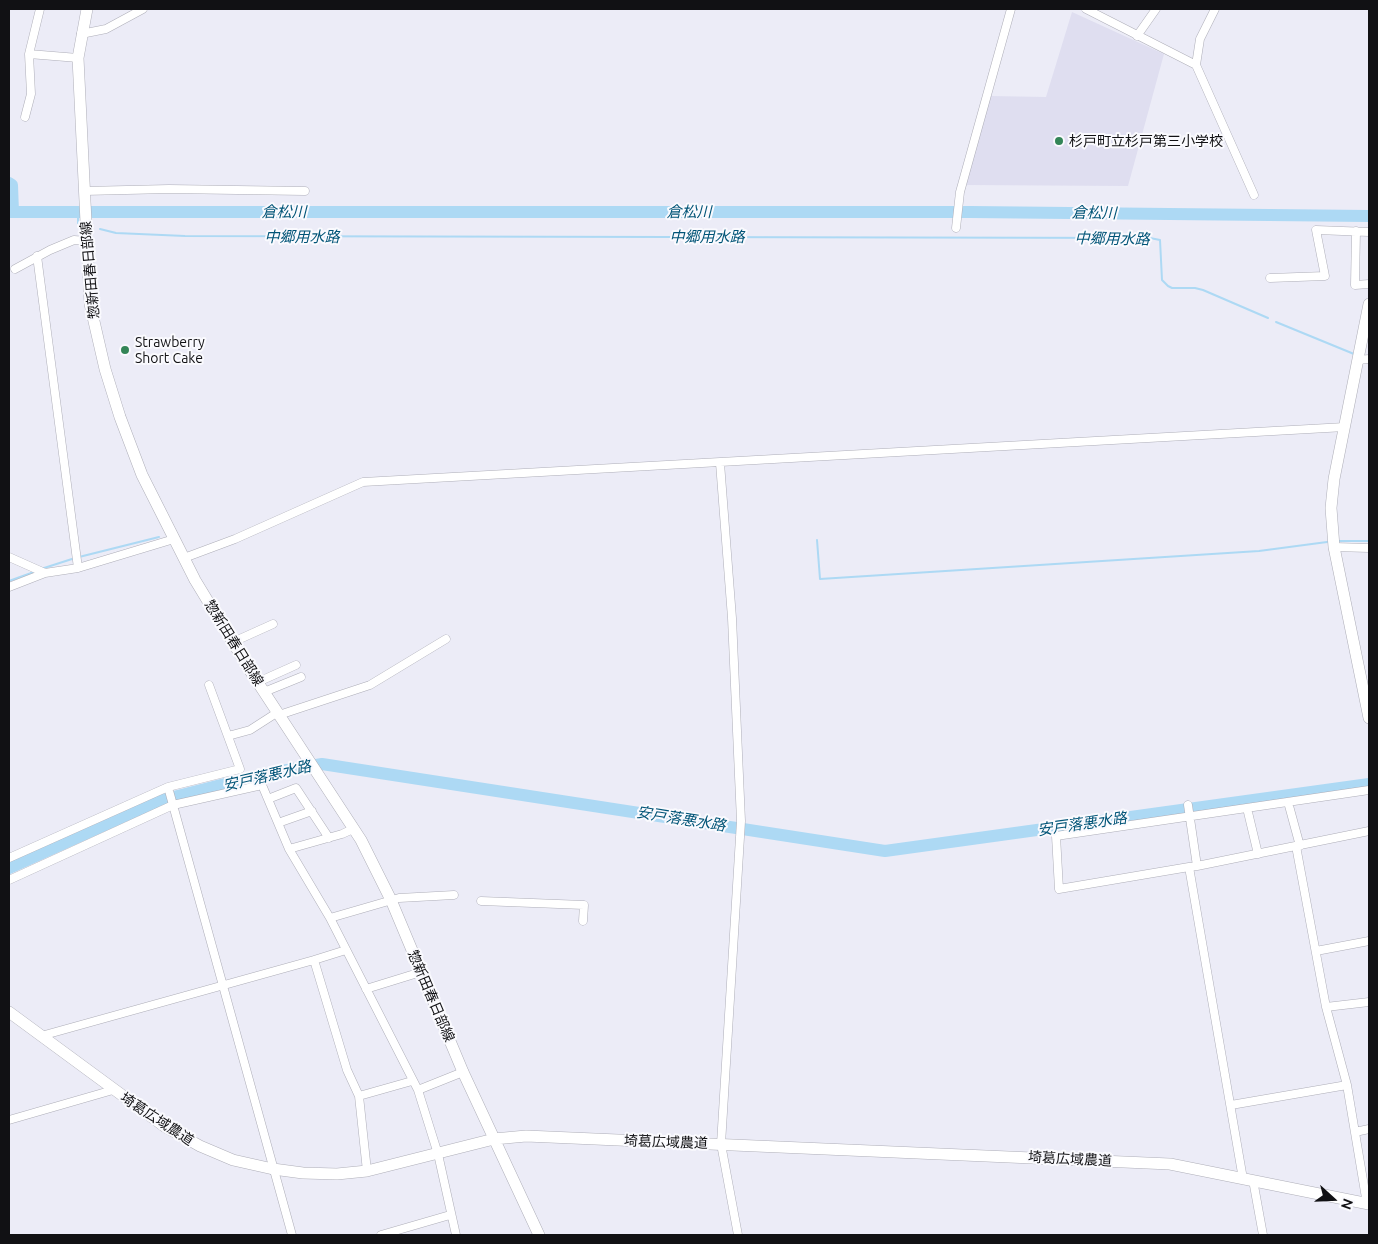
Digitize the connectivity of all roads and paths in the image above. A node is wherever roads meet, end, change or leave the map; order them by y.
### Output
1 (40, 9) edge
2 (87, 9) edge
3 (143, 9) edge
4 (1011, 9) edge
5 (1086, 9) edge
6 (1156, 9) edge
7 (1215, 9) edge
8 (81, 34) junction
9 (1137, 36) junction
10 (29, 54) junction
11 (78, 58) junction
12 (1196, 65) junction
13 (25, 117) dead end
14 (305, 190) dead end
15 (84, 191) junction
16 (1254, 195) dead end
17 (956, 228) dead end
18 (1356, 231) junction
19 (1369, 232) edge
20 (86, 240) junction
21 (37, 256) junction
22 (15, 269) dead end
23 (1270, 278) dead end
24 (1369, 284) edge
25 (1369, 304) edge
26 (1364, 359) edge
27 (1345, 427) junction
28 (720, 462) junction
29 (174, 539) junction
30 (1334, 547) junction
31 (1369, 548) edge
32 (9, 557) edge
33 (184, 558) junction
34 (78, 568) junction
35 (45, 573) junction
36 (9, 588) edge
37 (274, 624) dead end
38 (446, 639) dead end
39 (233, 642) junction
40 (296, 665) dead end
41 (301, 677) dead end
42 (258, 682) junction
43 (209, 685) dead end
44 (264, 692) junction
45 (278, 714) junction
46 (1369, 718) edge
47 (228, 736) junction
48 (168, 787) junction
49 (1369, 790) edge
50 (268, 799) junction
51 (1288, 802) junction
52 (1188, 804) dead end
53 (173, 805) junction
54 (1247, 808) junction
55 (312, 811) junction
56 (1190, 816) junction
57 (278, 823) junction
58 (353, 828) junction
59 (1369, 831) edge
60 (329, 838) junction
61 (1298, 846) junction
62 (289, 849) junction
63 (1258, 854) junction
64 (9, 858) edge
65 (1193, 866) junction
66 (9, 880) edge
67 (454, 895) dead end
68 (391, 900) junction
69 (480, 901) dead end
70 (330, 918) junction
71 (583, 921) dead end
72 (1369, 942) edge
73 (346, 950) junction
74 (1316, 951) junction
75 (314, 960) junction
76 (421, 972) junction
77 (222, 985) junction
78 (366, 989) junction
79 (1369, 1002) edge
80 (1326, 1007) junction
81 (9, 1012) edge
82 (41, 1036) junction
83 (463, 1072) junction
84 (412, 1081) junction
85 (1347, 1085) junction
86 (113, 1090) junction
87 (418, 1090) junction
88 (359, 1096) junction
89 (1231, 1105) junction
90 (9, 1120) edge
91 (1369, 1129) edge
92 (1355, 1132) junction
93 (494, 1139) junction
94 (721, 1144) junction
95 (438, 1154) junction
96 (273, 1169) junction
97 (367, 1171) junction
98 (1248, 1180) junction
99 (1368, 1204) edge
100 (450, 1216) junction
101 (292, 1235) edge
102 (380, 1235) edge
103 (456, 1235) edge
104 (538, 1235) edge
105 (738, 1235) edge
106 (1263, 1235) edge

1 - 10 street
2 - 8 street, 惣新田春日部線
3 - 8 street
4 - 17 street
5 - 9 street
6 - 9 street
7 - 12 street
8 - 11 street, 惣新田春日部線
9 - 12 street
10 - 11 street
10 - 13 street
11 - 15 street, 惣新田春日部線
12 - 16 street
14 - 15 street
15 - 20 street, 惣新田春日部線
18 - 19 street
18 - 23 street
18 - 24 street
20 - 21 street
20 - 29 street, 惣新田春日部線
21 - 22 street
21 - 34 street
25 - 26 street
26 - 27 street
27 - 28 street
27 - 30 street
28 - 33 street
28 - 94 street
29 - 33 street, 惣新田春日部線
29 - 34 street
30 - 31 street
30 - 46 street
32 - 35 street
33 - 39 street, 惣新田春日部線
34 - 35 street
35 - 36 street
37 - 39 street
38 - 45 street
39 - 42 street, 惣新田春日部線
40 - 42 street
41 - 44 street
42 - 44 street, 惣新田春日部線
43 - 47 street
44 - 45 street, 惣新田春日部線
45 - 47 street
45 - 58 street, 惣新田春日部線
47 - 48 street
48 - 53 street
48 - 64 street
49 - 51 street
50 - 53 street
50 - 55 street
50 - 57 street
51 - 54 street
51 - 61 street
52 - 56 street
53 - 66 street
53 - 77 street
54 - 56 street
54 - 63 street
55 - 57 street
55 - 60 street
56 - 65 street
56 - 65 street
57 - 62 street
58 - 60 street
58 - 68 street, 惣新田春日部線
59 - 61 street
60 - 62 street
61 - 63 street
61 - 74 street
62 - 70 street
63 - 65 street
65 - 89 street
67 - 68 street
68 - 70 street
68 - 76 street, 惣新田春日部線
69 - 71 street
70 - 73 street
72 - 74 street
73 - 75 street
73 - 78 street
74 - 80 street
75 - 77 street
75 - 88 street
76 - 78 street
76 - 83 street, 惣新田春日部線
77 - 82 street
77 - 96 street
78 - 84 street
79 - 80 street
80 - 85 street
81 - 82 street, 埼葛広域農道
82 - 86 street, 埼葛広域農道
83 - 87 street
83 - 93 street, 惣新田春日部線
84 - 87 street
84 - 88 street
85 - 89 street
85 - 92 street
86 - 90 street
86 - 96 street, 埼葛広域農道
87 - 95 street
88 - 97 street
89 - 98 street
91 - 92 street
92 - 99 street
93 - 94 street, 埼葛広域農道
93 - 95 street, 埼葛広域農道
93 - 104 street, 惣新田春日部線
94 - 98 street, 埼葛広域農道
94 - 105 street
95 - 97 street, 埼葛広域農道
95 - 100 street
96 - 97 street, 埼葛広域農道
96 - 101 street
98 - 99 street, 埼葛広域農道
98 - 106 street
100 - 102 street
100 - 103 street

